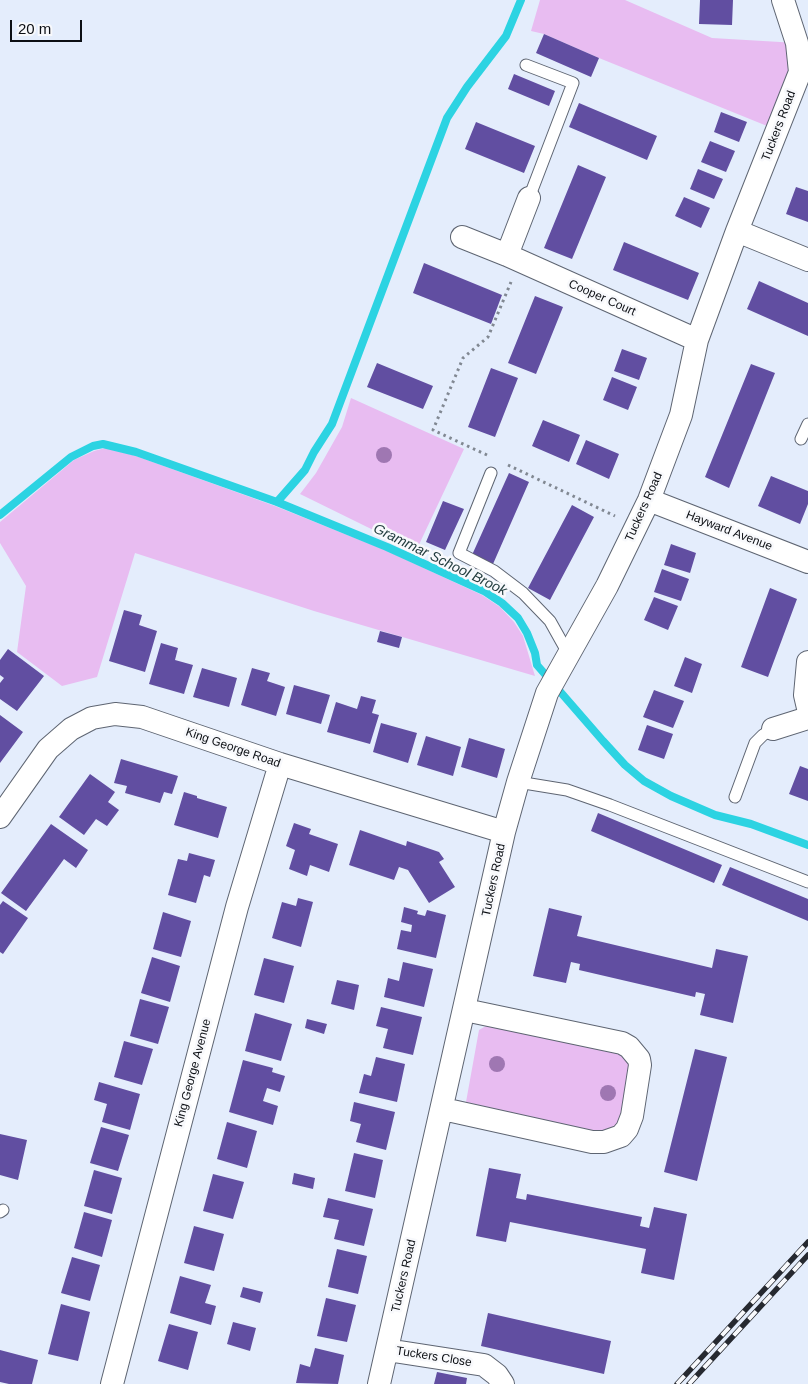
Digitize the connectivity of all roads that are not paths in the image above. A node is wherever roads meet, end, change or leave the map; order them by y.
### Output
1 (783, 0) edge
2 (526, 65) dead end
3 (804, 72) edge
4 (529, 198) joint
5 (737, 231) junction
6 (462, 237) dead end
7 (513, 258) junction
8 (808, 260) edge
9 (697, 340) junction
10 (808, 424) edge
11 (801, 439) dead end
12 (491, 473) dead end
13 (649, 500) junction
14 (808, 562) edge
15 (808, 662) edge
16 (564, 664) junction
17 (808, 708) edge
18 (808, 718) edge
19 (773, 729) joint
20 (280, 764) junction
21 (518, 782) junction
22 (734, 797) dead end
23 (0, 817) edge
24 (504, 832) junction
25 (808, 882) edge
26 (465, 1010) junction
27 (443, 1109) junction
28 (387, 1350) junction
29 (112, 1384) edge
30 (379, 1384) edge
31 (503, 1384) edge

1 - 3 street, Tuckers Road
2 - 4 lane
3 - 5 street, Tuckers Road
4 - 7 street
5 - 8 street
5 - 9 street, Tuckers Road
6 - 7 street, Cooper Court
7 - 9 street, Cooper Court
9 - 13 street, Tuckers Road
10 - 11 lane
12 - 16 lane
13 - 14 street, Hayward Avenue
13 - 16 street, Tuckers Road
15 - 17 street
16 - 21 street, Tuckers Road
18 - 19 street
19 - 22 lane
20 - 23 street, King George Road
20 - 24 street, King George Road
20 - 29 street, King George Avenue
21 - 24 street, Tuckers Road
21 - 25 lane
24 - 26 street, Tuckers Road
26 - 27 street, Tuckers Road
26 - 27 street
27 - 28 street, Tuckers Road
28 - 30 street, Tuckers Road
28 - 31 street, Tuckers Close

